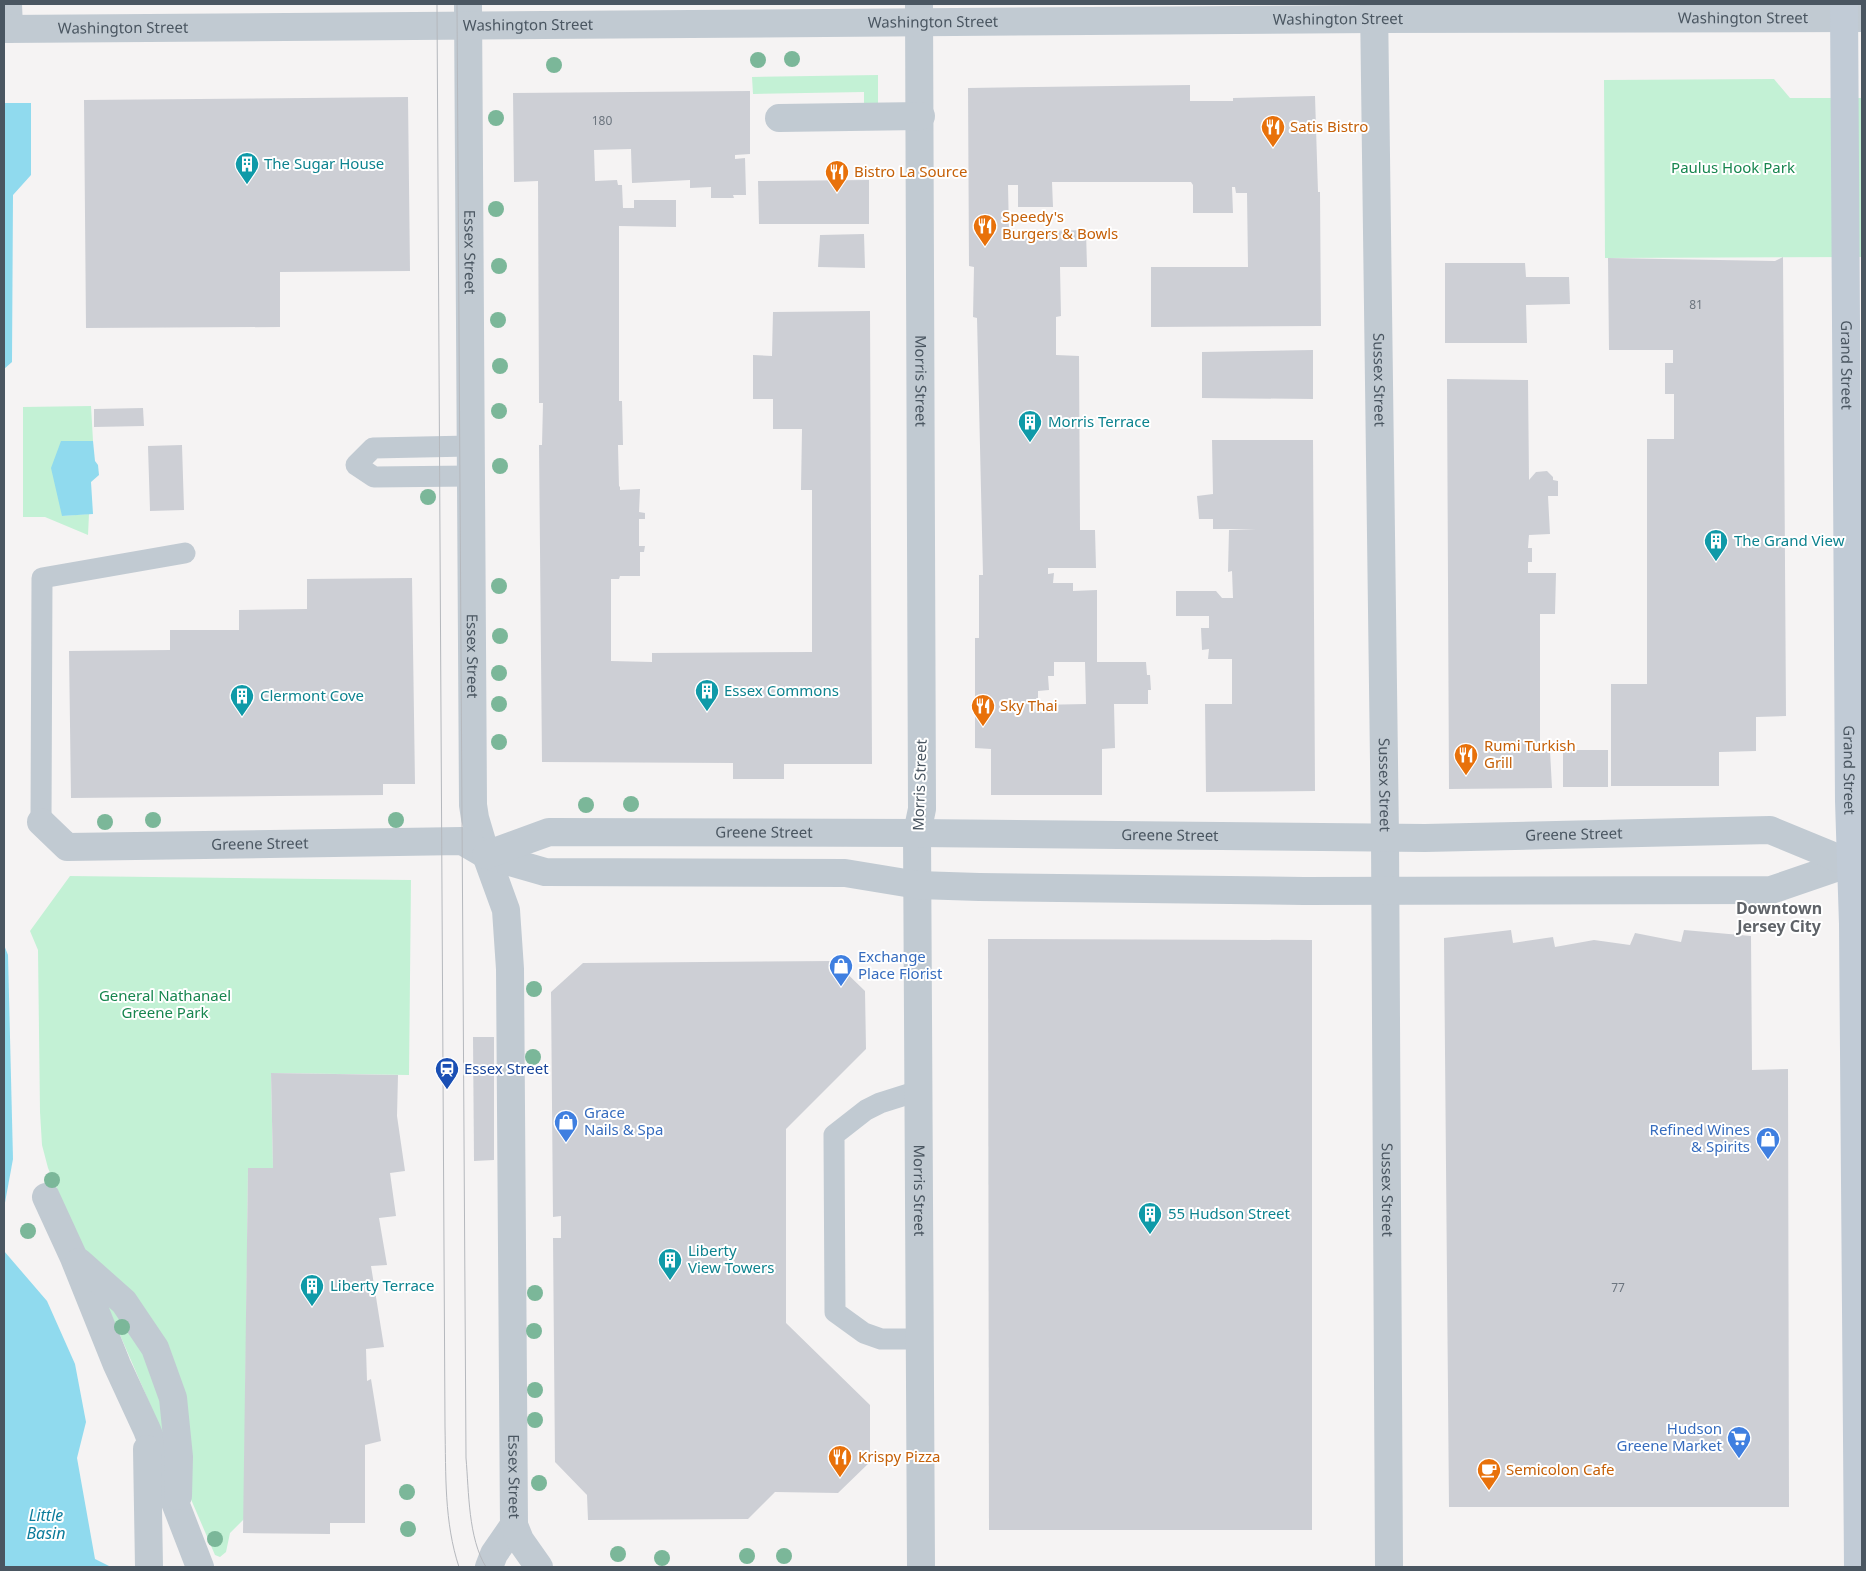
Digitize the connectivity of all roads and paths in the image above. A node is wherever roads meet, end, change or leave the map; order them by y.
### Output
1 (1374, 11) edge
2 (920, 13) edge
3 (1850, 13) edge
4 (468, 14) edge
5 (7, 20) edge
6 (921, 116) junction
7 (779, 118) dead end
8 (470, 446) junction
9 (471, 476) junction
10 (185, 553) dead end
11 (41, 822) joint
12 (917, 833) junction
13 (1385, 838) junction
14 (486, 855) junction
15 (1856, 863) edge
16 (918, 885) junction
17 (1385, 891) junction
18 (918, 1091) junction
19 (46, 1197) dead end
20 (74, 1258) junction
21 (920, 1339) junction
22 (147, 1430) junction
23 (178, 1511) junction
24 (514, 1525) junction
25 (149, 1567) edge
26 (200, 1567) edge
27 (489, 1567) edge
28 (539, 1567) edge
29 (921, 1567) edge
30 (1389, 1567) edge
31 (1858, 1567) edge

1 - 2 street, Washington Street
1 - 3 street, Washington Street
1 - 13 street, Sussex Street
2 - 4 street, Washington Street
2 - 6 street, Morris Street
3 - 15 street, Grand Street
4 - 5 street, Washington Street
4 - 8 street, Essex Street
6 - 7 street
6 - 12 street, Morris Street
8 - 9 street, Essex Street
8 - 9 lane
9 - 14 street, Essex Street
10 - 11 lane
11 - 14 street, Greene Street
12 - 13 street, Greene Street
12 - 14 street, Greene Street
12 - 16 street, Morris Street
13 - 15 street, Greene Street
13 - 17 street, Sussex Street
14 - 16 street, Greene Street
14 - 24 street, Essex Street
15 - 17 street, Greene Street
15 - 31 street, Grand Street
16 - 17 street, Greene Street
16 - 18 street, Morris Street
17 - 30 street, Sussex Street
18 - 21 street, Morris Street
18 - 21 lane
19 - 20 street
20 - 22 street
20 - 23 street
21 - 29 street, Morris Street
22 - 23 street
22 - 25 street
23 - 26 street
24 - 27 street, Essex Street
24 - 28 street

